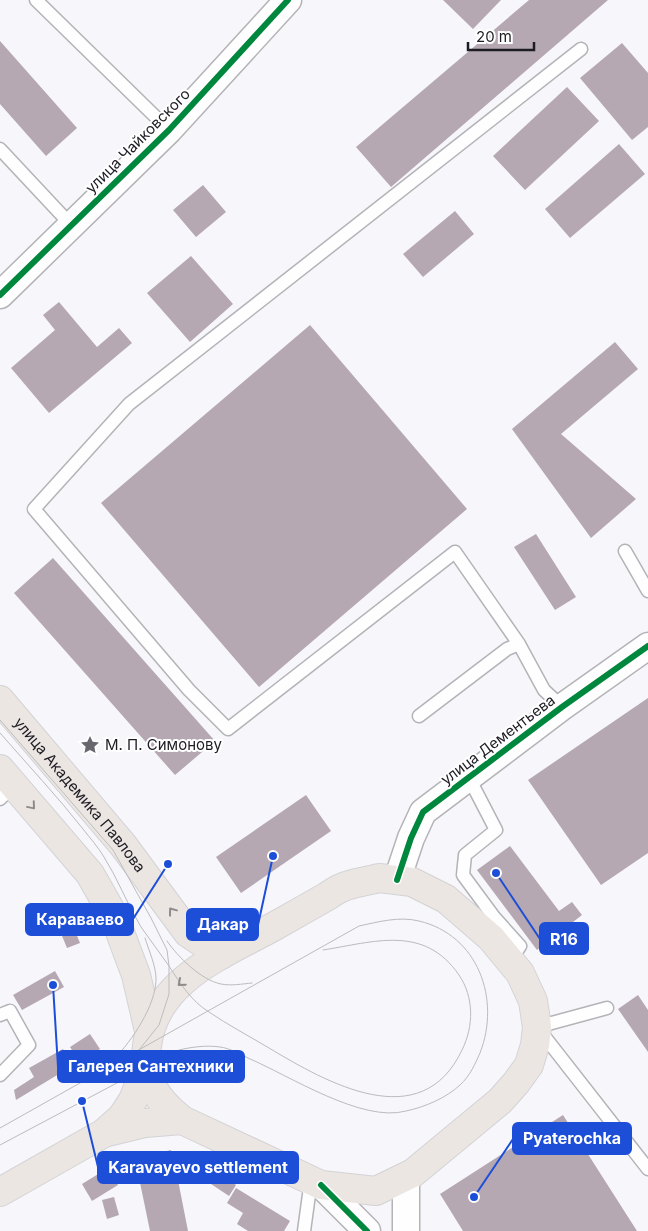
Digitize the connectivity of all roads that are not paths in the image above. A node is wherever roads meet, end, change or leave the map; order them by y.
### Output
1 (36, 0) edge
2 (288, 0) edge
3 (581, 49) dead end
4 (169, 130) junction
5 (0, 149) edge
6 (72, 226) junction
7 (0, 294) edge
8 (625, 551) dead end
9 (648, 591) edge
10 (519, 644) junction
11 (648, 646) edge
12 (0, 700) edge
13 (562, 707) junction
14 (420, 716) dead end
15 (469, 778) junction
16 (5, 784) edge
17 (397, 880) junction
18 (220, 955) junction
19 (510, 961) junction
20 (607, 1008) dead end
21 (0, 1015) edge
22 (537, 1027) junction
23 (149, 1032) junction
24 (146, 1067) junction
25 (0, 1075) edge
26 (182, 1120) junction
27 (104, 1133) junction
28 (648, 1169) edge
29 (406, 1178) junction
30 (316, 1182) junction
31 (0, 1192) edge
32 (304, 1231) edge
33 (367, 1231) edge
34 (406, 1231) edge

1 - 4 lane
2 - 4 street, улица Чайковского
3 - 10 lane
4 - 6 street, улица Чайковского
5 - 6 lane
6 - 7 street, улица Чайковского
8 - 9 lane
10 - 13 lane
10 - 14 lane
11 - 13 street, улица Дементьева
18 -> 12 main road, улица Академика Павлова
13 - 15 street, улица Дементьева
15 - 17 street, улица Дементьева
15 - 19 lane
16 -> 23 main road
17 - 18 main road
17 - 19 main road
18 -> 23 main road
19 - 22 main road
20 - 22 lane
21 - 25 lane
22 - 28 lane
22 - 29 main road
23 - 24 main road
24 - 26 main road
24 - 27 main road
26 - 27 main road
26 - 30 main road
27 - 31 main road
29 - 30 main road
29 - 34 street
30 - 32 lane
30 - 33 street

